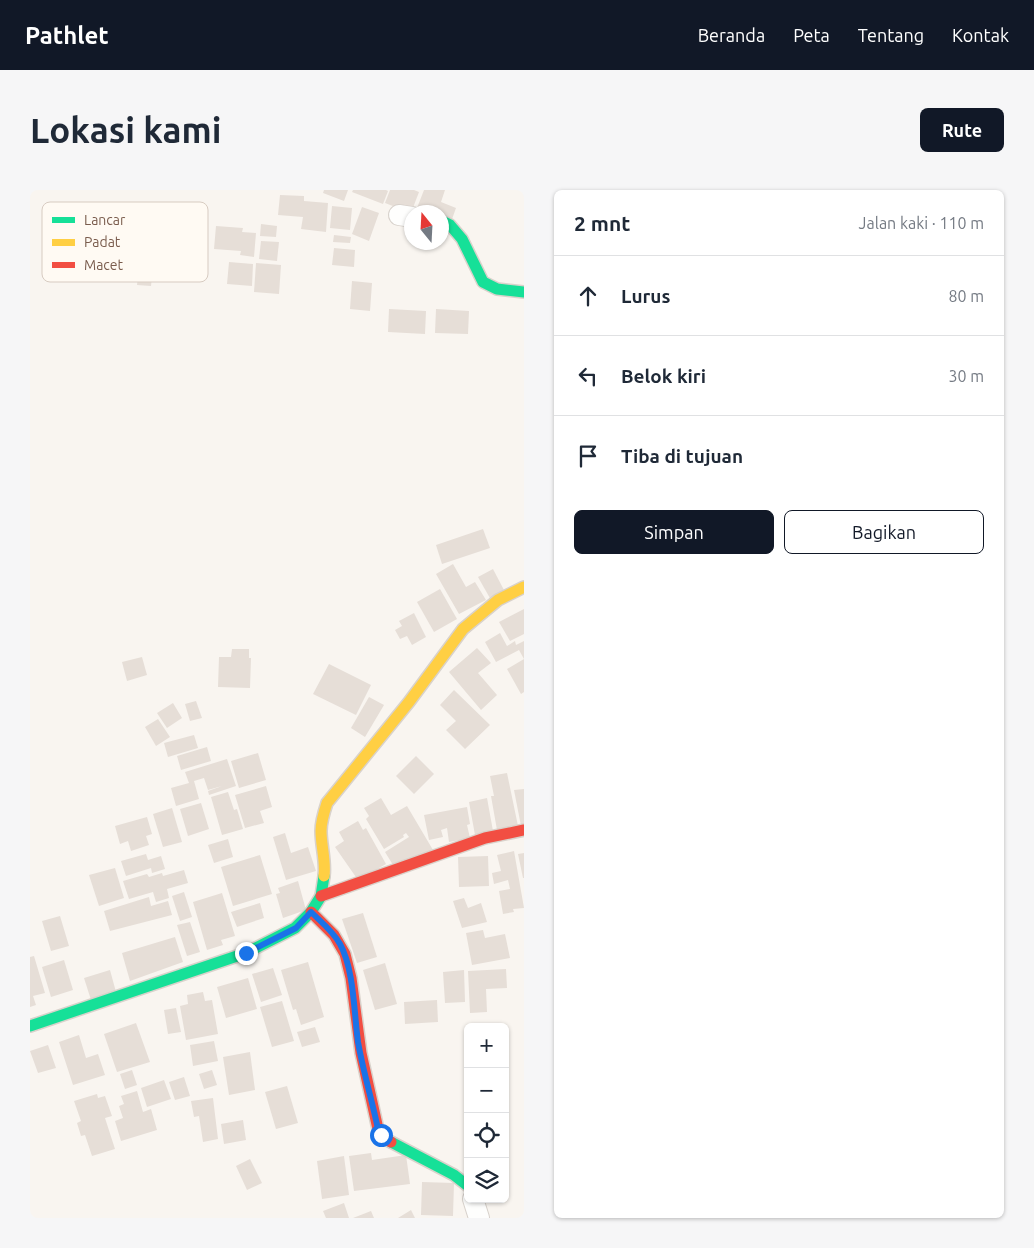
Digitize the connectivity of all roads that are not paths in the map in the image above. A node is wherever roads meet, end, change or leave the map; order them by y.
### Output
1 (449, 225) edge
2 (524, 292) edge
3 (524, 588) edge
4 (524, 830) edge
5 (321, 896) junction
6 (311, 912) junction
7 (30, 1026) edge
8 (464, 1183) edge
9 (474, 1203) edge
10 (479, 1218) edge

1 - 2 street
3 - 5 street
4 - 5 street
5 - 6 street
6 - 7 street
6 - 8 street
9 - 10 street

